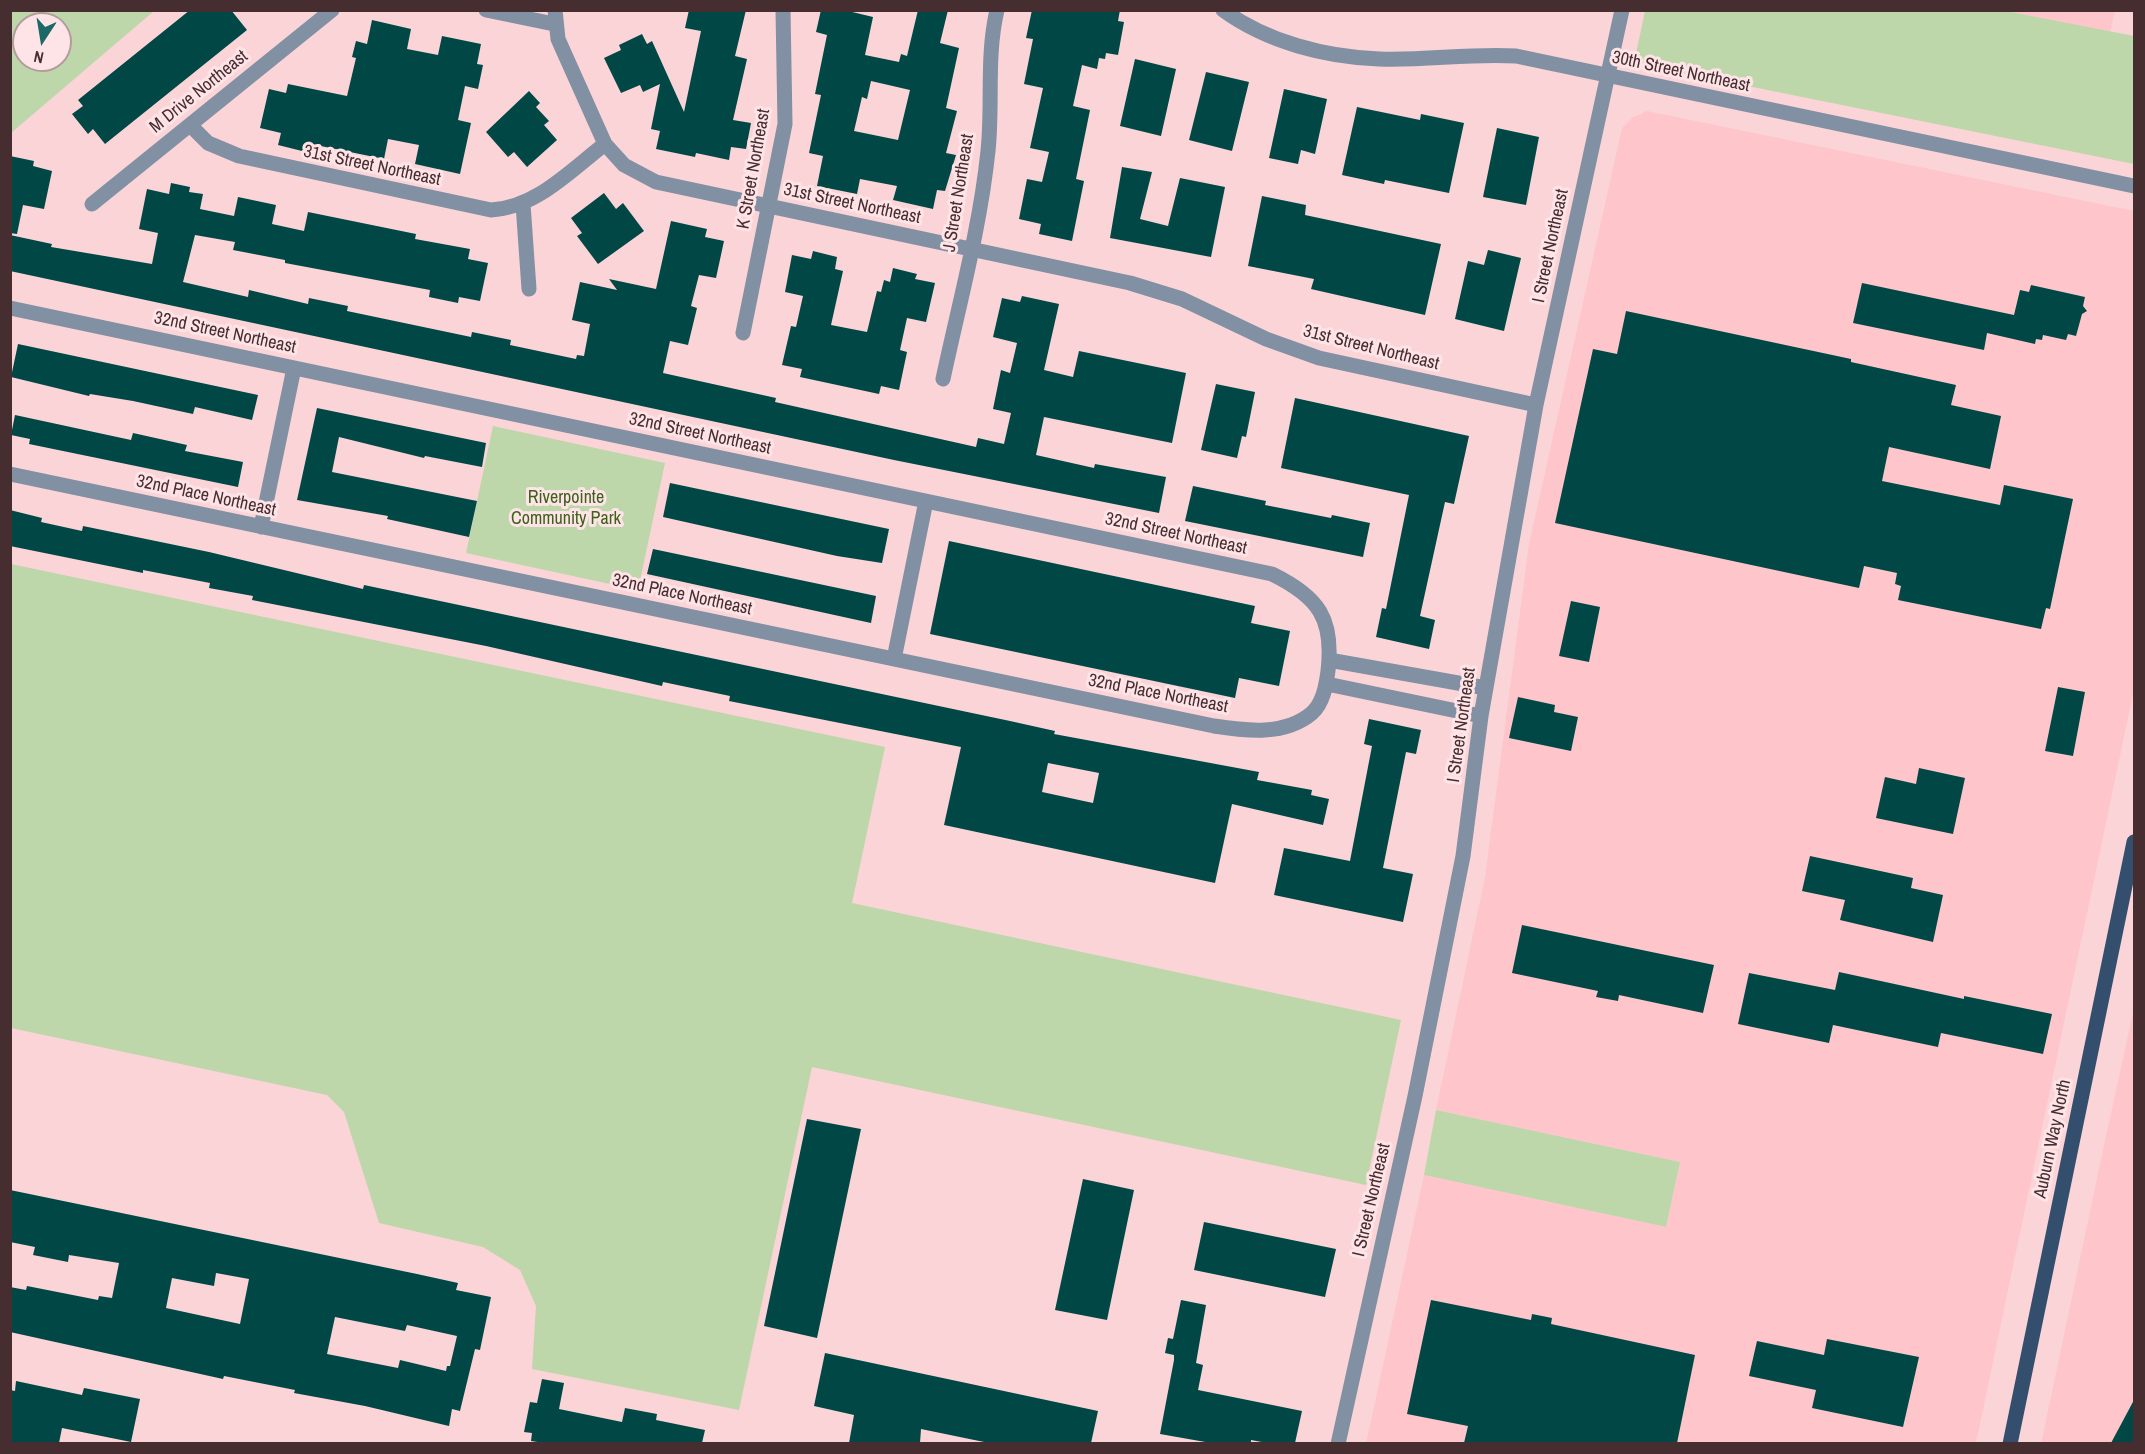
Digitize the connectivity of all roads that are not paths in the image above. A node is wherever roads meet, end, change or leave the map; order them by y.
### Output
1 (332, 10) edge
2 (486, 10) edge
3 (783, 10) edge
4 (997, 10) edge
5 (1223, 10) edge
6 (1622, 10) edge
7 (554, 17) edge
8 (1608, 76) junction
9 (189, 125) junction
10 (605, 144) junction
11 (2134, 186) edge
12 (92, 204) dead end
13 (523, 204) junction
14 (768, 206) junction
15 (971, 249) junction
16 (529, 289) dead end
17 (10, 308) edge
18 (743, 333) dead end
19 (294, 368) junction
20 (943, 379) dead end
21 (1536, 405) junction
22 (10, 474) edge
23 (926, 501) junction
24 (261, 527) junction
25 (894, 659) junction
26 (1329, 660) junction
27 (1327, 684) junction
28 (1486, 688) junction
29 (1481, 716) junction
30 (2134, 842) edge
31 (1338, 1443) edge
32 (2010, 1443) edge

1 - 9 street, M Drive Northeast
2 - 7 street
3 - 14 street, K Street Northeast
4 - 15 street, J Street Northeast
5 - 8 street, 30th Street Northeast
6 - 8 street, I Street Northeast
7 - 10 street
8 - 11 street, 30th Street Northeast
8 - 21 street, I Street Northeast
9 - 12 street, M Drive Northeast
9 - 13 street, 31st Street Northeast
10 - 13 street, 31st Street Northeast
10 - 14 street, 31st Street Northeast
13 - 16 street
14 - 15 street, 31st Street Northeast
14 - 18 street, K Street Northeast
15 - 20 street, J Street Northeast
15 - 21 street, 31st Street Northeast
17 - 19 street, 32nd Street Northeast
19 - 23 street, 32nd Street Northeast
19 - 24 street
21 - 28 street, I Street Northeast
22 - 24 street, 32nd Place Northeast
23 - 25 street
23 - 26 street, 32nd Street Northeast
24 - 25 street, 32nd Place Northeast
25 - 27 street, 32nd Place Northeast
26 - 27 street, 32nd Street Northeast
26 - 28 street
27 - 29 street
28 - 29 street, I Street Northeast
29 - 31 street, I Street Northeast
30 - 32 main road, Auburn Way North

